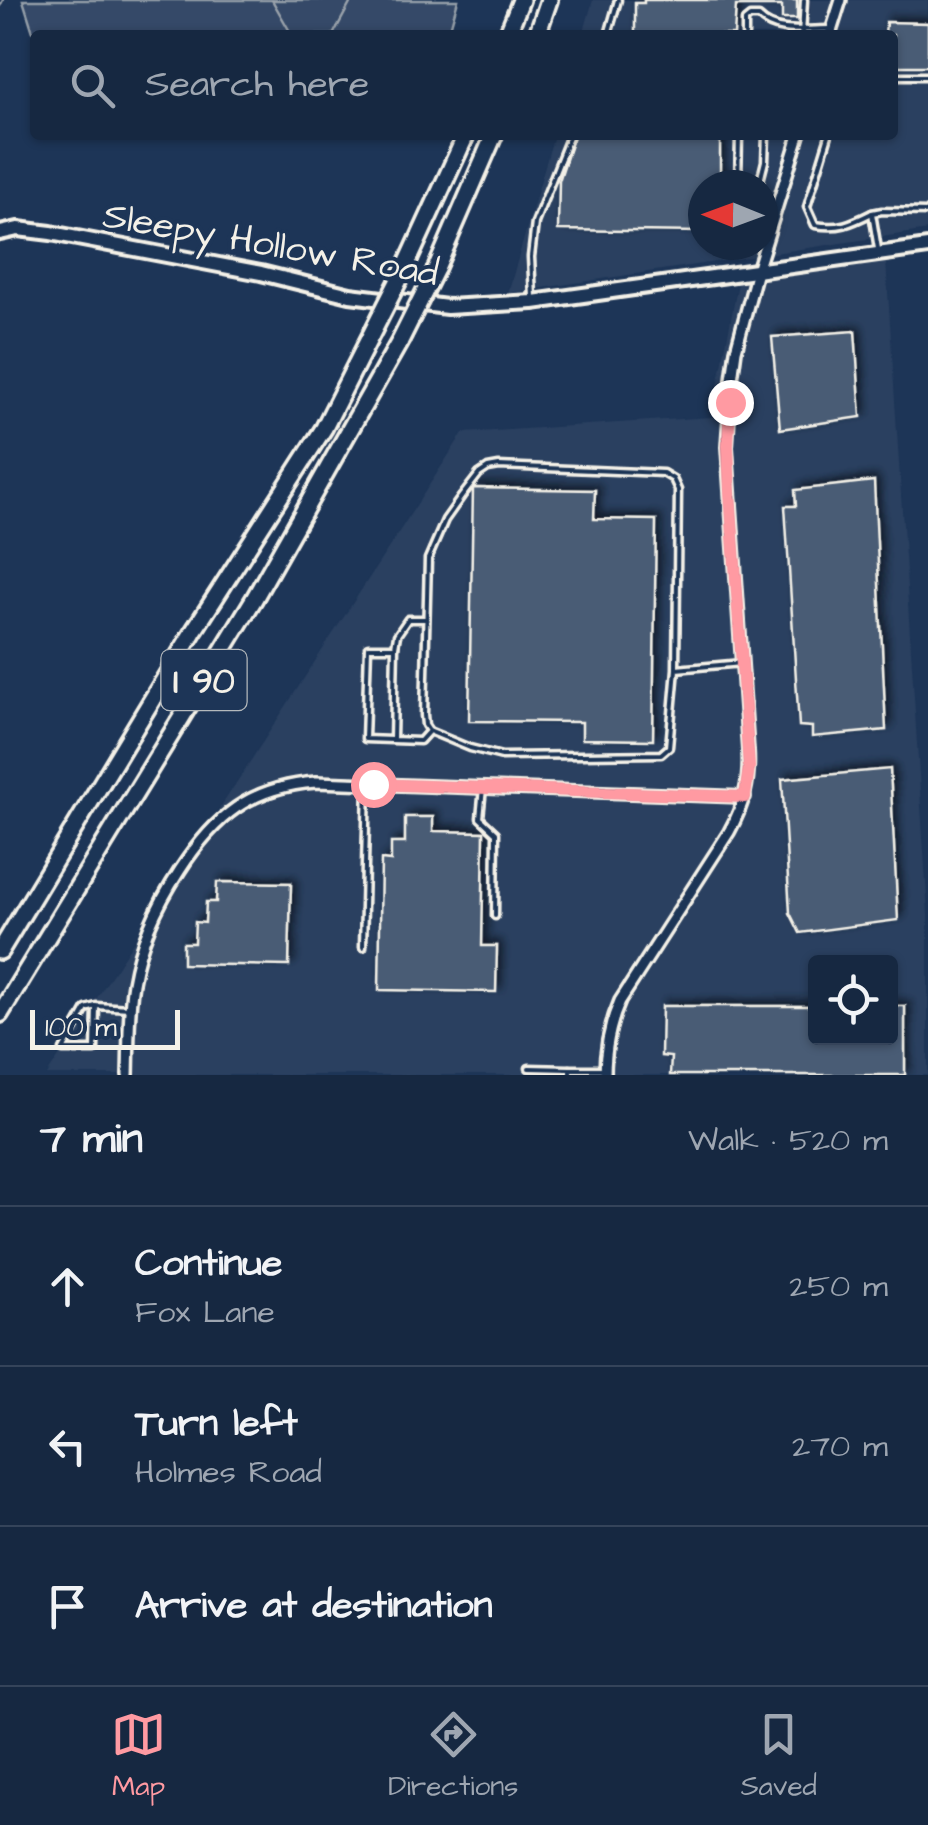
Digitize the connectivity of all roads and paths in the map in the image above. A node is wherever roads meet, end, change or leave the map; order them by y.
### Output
1 (520, 0) edge
2 (549, 0) edge
3 (618, 0) edge
4 (804, 0) edge
5 (841, 0) edge
6 (508, 30) edge
7 (539, 30) edge
8 (609, 30) edge
9 (745, 30) edge
10 (788, 30) edge
11 (802, 30) edge
12 (832, 30) edge
13 (898, 76) edge
14 (928, 76) edge
15 (464, 140) edge
16 (492, 140) edge
17 (568, 140) edge
18 (739, 140) edge
19 (766, 140) edge
20 (797, 140) edge
21 (827, 140) edge
22 (738, 170) edge
23 (763, 170) edge
24 (778, 204) edge
25 (928, 212) edge
26 (872, 213) junction
27 (0, 233) edge
28 (928, 247) edge
29 (879, 254) junction
30 (760, 260) edge
31 (757, 270) junction
32 (533, 302) junction
33 (426, 620) junction
34 (395, 646) junction
35 (742, 663) junction
36 (676, 669) junction
37 (429, 730) junction
38 (392, 740) junction
39 (367, 784) junction
40 (483, 788) junction
41 (745, 797) junction
42 (496, 916) dead end
43 (363, 947) dead end
44 (0, 951) edge
45 (96, 1006) junction
46 (130, 1008) junction
47 (0, 1014) edge
48 (529, 1068) dead end
49 (570, 1072) edge
50 (605, 1072) edge
51 (128, 1075) edge

1 - 6 highway
2 - 7 highway
3 - 8 lane
4 - 11 lane
5 - 12 street
9 - 10 lane
13 - 14 lane
15 - 44 highway, I 90, bridge
16 - 47 highway, I 90, bridge
17 - 32 lane
18 - 22 lane
19 - 23 lane
20 - 24 street
21 - 26 lane
25 - 26 lane
26 - 29 lane
27 - 32 street, Sleepy Hollow Road
28 - 29 street, Sleepy Hollow Road
29 - 31 street, Sleepy Hollow Road
30 - 31 street
31 - 32 street, Sleepy Hollow Road
31 - 35 street
33 - 34 lane
33 - 36 lane
33 - 37 lane
34 - 38 lane
34 - 38 lane
35 - 36 lane
35 - 41 street
36 - 37 lane
37 - 38 lane
39 - 40 street
39 - 43 lane
39 - 46 street
40 - 41 street
40 - 42 lane
41 - 50 street
45 - 45 lane
45 - 46 lane
46 - 51 street
48 - 49 lane
49 - 50 lane

